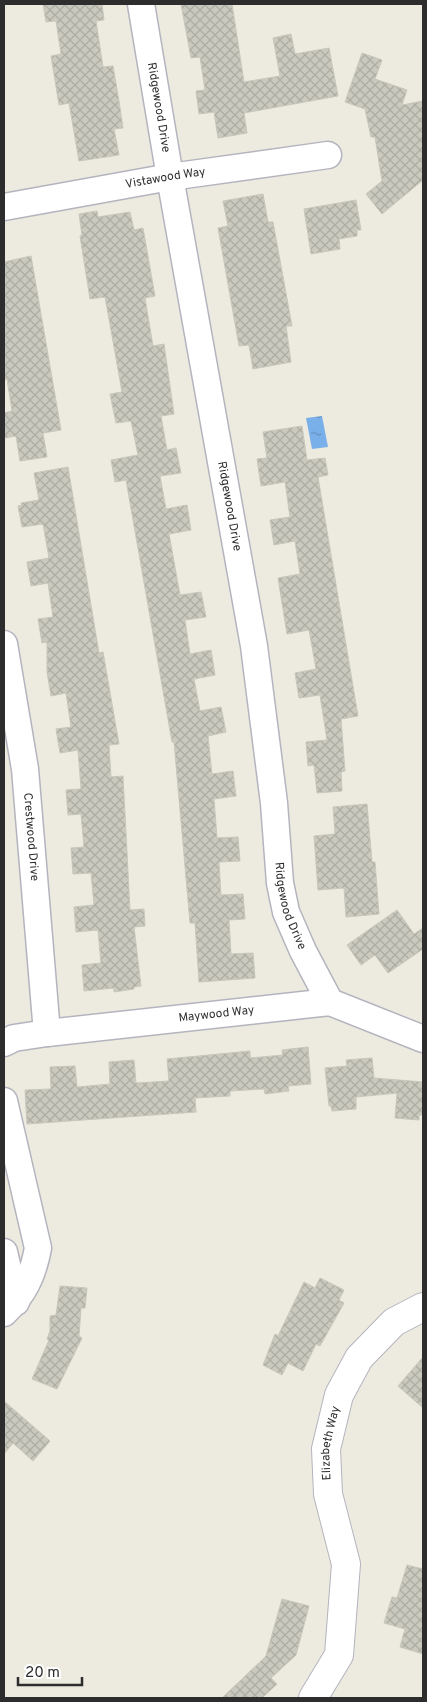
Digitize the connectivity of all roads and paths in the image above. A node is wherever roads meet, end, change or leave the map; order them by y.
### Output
1 (142, 4) edge
2 (328, 155) dead end
3 (170, 177) junction
4 (4, 207) edge
5 (4, 644) edge
6 (330, 1002) junction
7 (47, 1033) junction
8 (423, 1039) edge
9 (4, 1043) edge
10 (4, 1101) edge
11 (4, 1252) edge
12 (10, 1307) edge
13 (423, 1307) edge
14 (313, 1698) edge

1 - 3 street, Ridgewood Drive
2 - 3 street, Vistawood Way
3 - 4 street, Vistawood Way
3 - 6 street, Ridgewood Drive
5 - 7 street, Crestwood Drive
6 - 7 street, Maywood Way
6 - 8 street, Maywood Way
7 - 9 street, Maywood Way
10 - 12 street
11 - 12 street
13 - 14 street, Elizabeth Way

